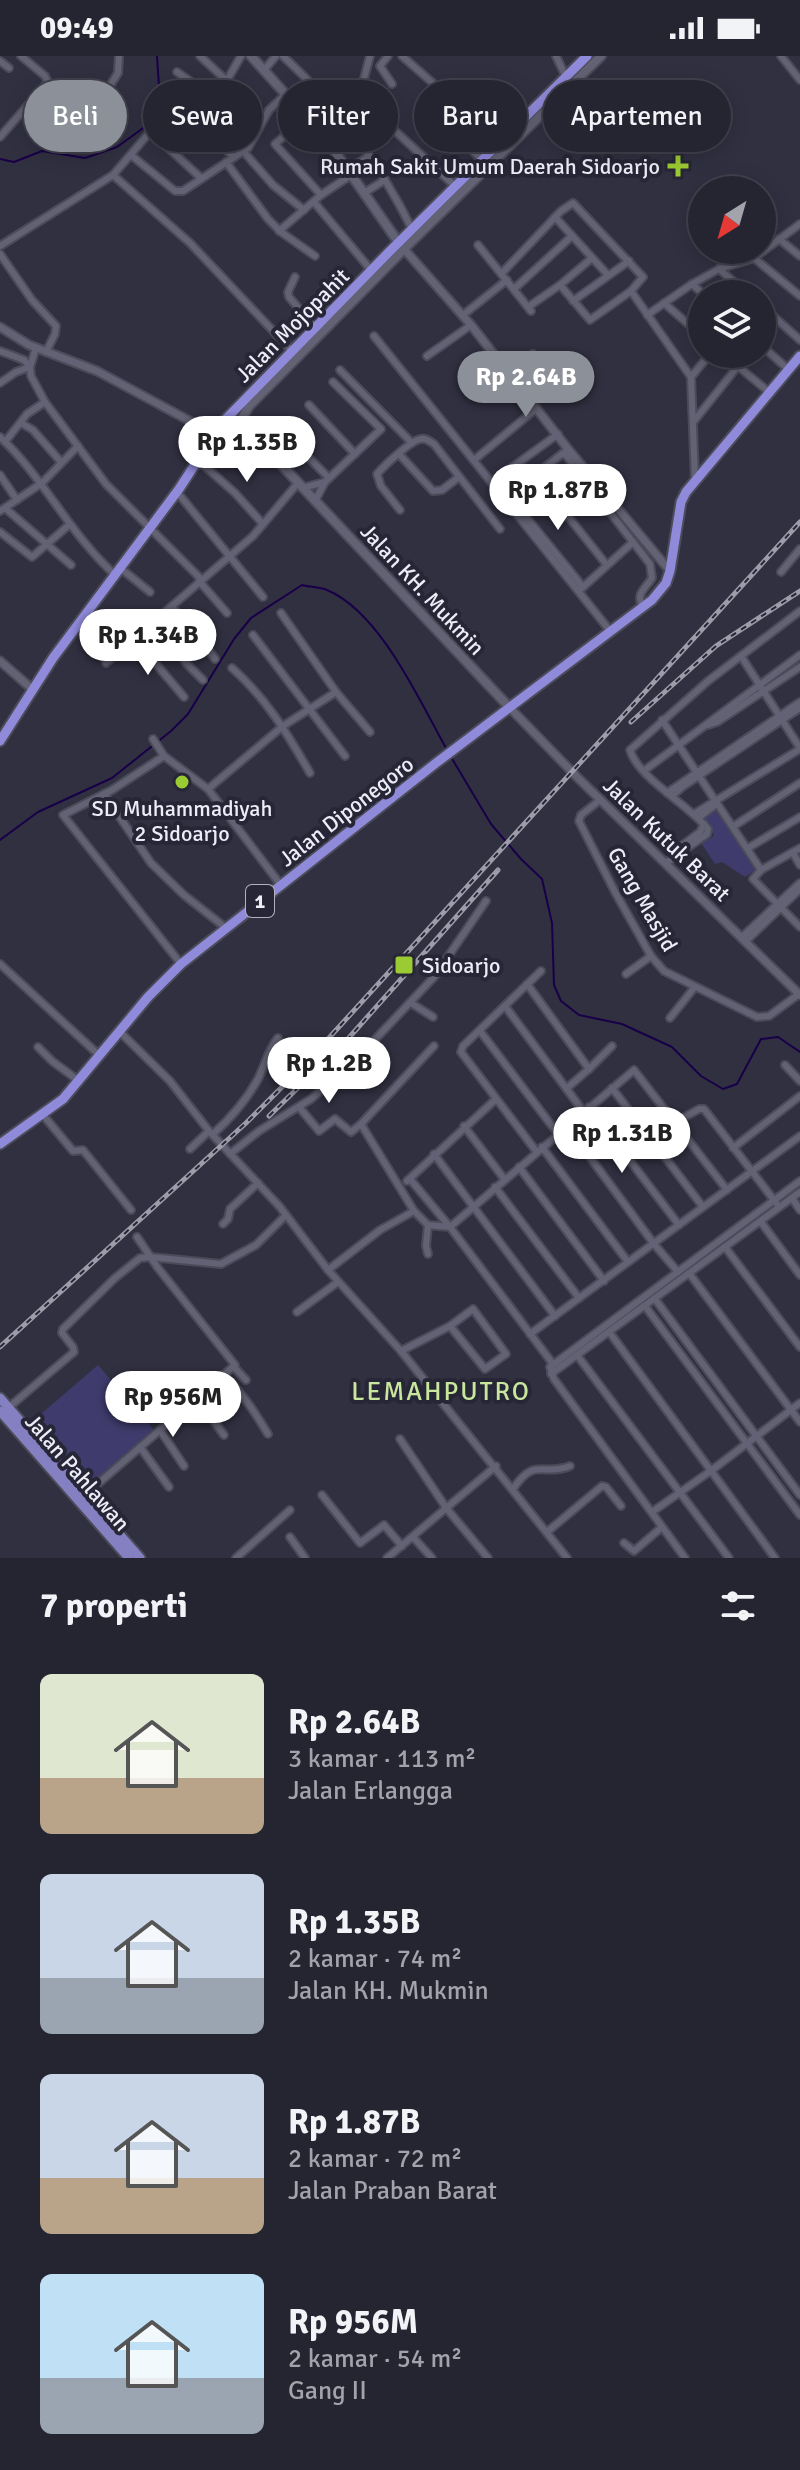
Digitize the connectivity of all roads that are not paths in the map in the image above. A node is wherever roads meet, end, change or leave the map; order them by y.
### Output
1 (21, 56) edge
2 (119, 56) edge
3 (200, 56) edge
4 (251, 56) edge
5 (276, 56) edge
6 (283, 56) edge
7 (370, 56) edge
8 (388, 56) edge
9 (402, 56) edge
10 (556, 56) edge
11 (587, 56) edge
12 (601, 56) edge
13 (781, 56) edge
14 (240, 57) edge
15 (0, 61) edge
16 (9, 68) dead end
17 (264, 70) junction
18 (177, 72) dead end
19 (566, 77) junction
20 (114, 80) edge
21 (189, 80) edge
22 (226, 80) edge
23 (228, 80) edge
24 (307, 80) edge
25 (364, 80) edge
26 (389, 80) edge
27 (800, 80) edge
28 (278, 85) edge
29 (278, 102) edge
30 (262, 124) edge
31 (398, 134) edge
32 (0, 137) edge
33 (143, 141) edge
34 (173, 152) edge
35 (229, 152) edge
36 (242, 152) edge
37 (244, 152) edge
38 (282, 152) edge
39 (334, 152) edge
40 (366, 152) edge
41 (131, 155) junction
42 (369, 156) junction
43 (234, 157) junction
44 (482, 160) junction
45 (226, 162) junction
46 (350, 173) junction
47 (113, 175) junction
48 (201, 178) junction
49 (385, 180) junction
50 (455, 186) junction
51 (364, 193) junction
52 (321, 195) junction
53 (314, 202) junction
54 (304, 210) junction
55 (555, 217) junction
56 (800, 224) edge
57 (412, 229) junction
58 (279, 231) junction
59 (572, 236) junction
60 (779, 239) junction
61 (776, 241) edge
62 (478, 245) dead end
63 (0, 246) edge
64 (401, 246) junction
65 (0, 254) edge
66 (315, 256) dead end
67 (800, 256) edge
68 (592, 258) junction
69 (629, 261) junction
70 (735, 264) edge
71 (761, 264) edge
72 (719, 269) junction
73 (371, 270) junction
74 (502, 273) junction
75 (607, 274) junction
76 (295, 277) dead end
77 (507, 280) junction
78 (699, 280) edge
79 (732, 280) edge
80 (560, 285) junction
81 (688, 287) edge
82 (514, 289) junction
83 (632, 292) junction
84 (800, 296) edge
85 (573, 301) junction
86 (664, 303) junction
87 (463, 315) junction
88 (647, 315) junction
89 (776, 319) edge
90 (688, 324) edge
91 (471, 325) junction
92 (0, 327) edge
93 (316, 328) junction
94 (374, 336) dead end
95 (800, 340) edge
96 (36, 348) junction
97 (0, 351) edge
98 (46, 352) junction
99 (293, 352) junction
100 (533, 354) dead end
101 (427, 356) dead end
102 (800, 356) edge
103 (776, 358) edge
104 (30, 367) junction
105 (698, 368) edge
106 (736, 368) edge
107 (740, 368) edge
108 (788, 369) junction
109 (340, 370) dead end
110 (510, 373) junction
111 (691, 377) junction
112 (333, 382) dead end
113 (0, 383) edge
114 (769, 392) junction
115 (45, 402) junction
116 (309, 405) dead end
117 (537, 408) junction
118 (694, 421) junction
119 (21, 423) junction
120 (387, 424) junction
121 (244, 425) junction
122 (214, 434) junction
123 (558, 434) junction
124 (2, 440) edge
125 (291, 440) dead end
126 (412, 443) junction
127 (78, 446) junction
128 (566, 451) junction
129 (355, 454) junction
130 (399, 454) junction
131 (474, 460) junction
132 (61, 462) junction
133 (200, 462) junction
134 (189, 474) junction
135 (0, 475) edge
136 (535, 475) junction
137 (459, 477) junction
138 (327, 480) junction
139 (695, 480) junction
140 (492, 482) junction
141 (42, 483) junction
142 (300, 485) junction
143 (177, 492) junction
144 (507, 498) junction
145 (17, 500) junction
146 (315, 501) junction
147 (3, 510) edge
148 (400, 510) dead end
149 (263, 524) junction
150 (69, 525) junction
151 (149, 527) junction
152 (500, 529) dead end
153 (0, 532) edge
154 (633, 542) junction
155 (46, 545) junction
156 (800, 549) edge
157 (230, 554) junction
158 (794, 556) junction
159 (800, 563) edge
160 (606, 564) junction
161 (71, 565) dead end
162 (117, 570) junction
163 (670, 571) junction
164 (781, 572) dead end
165 (200, 580) junction
166 (581, 588) junction
167 (150, 592) dead end
168 (263, 597) dead end
169 (172, 607) junction
170 (643, 607) junction
171 (800, 611) edge
172 (227, 613) dead end
173 (281, 613) dead end
174 (158, 619) junction
175 (611, 632) junction
176 (253, 635) dead end
177 (134, 638) junction
178 (800, 655) edge
179 (741, 656) junction
180 (215, 659) dead end
181 (0, 661) edge
182 (106, 663) dead end
183 (800, 667) edge
184 (232, 668) dead end
185 (203, 680) dead end
186 (764, 687) junction
187 (32, 689) junction
188 (336, 692) junction
189 (184, 697) dead end
190 (800, 705) edge
191 (310, 708) junction
192 (510, 708) junction
193 (782, 717) junction
194 (662, 720) junction
195 (283, 726) junction
196 (370, 732) dead end
197 (153, 739) dead end
198 (0, 741) edge
199 (681, 746) junction
200 (800, 749) edge
201 (163, 755) junction
202 (345, 756) dead end
203 (645, 770) junction
204 (310, 773) dead end
205 (699, 773) junction
206 (800, 783) edge
207 (208, 789) junction
208 (104, 794) junction
209 (669, 794) junction
210 (600, 800) junction
211 (718, 800) junction
212 (800, 817) edge
213 (699, 819) junction
214 (734, 826) junction
215 (748, 848) junction
216 (796, 850) edge
217 (664, 861) junction
218 (800, 865) edge
219 (761, 870) junction
220 (280, 884) junction
221 (800, 886) edge
222 (486, 901) dead end
223 (778, 907) junction
224 (799, 925) edge
225 (226, 928) junction
226 (744, 939) junction
227 (651, 956) junction
228 (0, 964) edge
229 (181, 964) junction
230 (541, 971) dead end
231 (626, 974) dead end
232 (527, 984) junction
233 (694, 988) junction
234 (800, 995) edge
235 (411, 1003) junction
236 (505, 1006) junction
237 (433, 1017) dead end
238 (670, 1018) dead end
239 (480, 1031) junction
240 (120, 1032) junction
241 (278, 1038) dead end
242 (434, 1046) dead end
243 (612, 1046) dead end
244 (38, 1047) dead end
245 (100, 1056) junction
246 (785, 1065) dead end
247 (589, 1069) junction
248 (79, 1081) junction
249 (800, 1081) edge
250 (567, 1088) junction
251 (612, 1088) junction
252 (800, 1096) edge
253 (496, 1099) junction
254 (299, 1107) junction
255 (586, 1109) junction
256 (43, 1115) junction
257 (676, 1122) junction
258 (361, 1124) junction
259 (464, 1126) junction
260 (567, 1126) junction
261 (211, 1133) junction
262 (558, 1134) junction
263 (800, 1136) edge
264 (0, 1144) edge
265 (733, 1148) junction
266 (190, 1149) dead end
267 (539, 1149) junction
268 (230, 1154) junction
269 (434, 1154) junction
270 (519, 1167) junction
271 (751, 1172) junction
272 (410, 1179) junction
273 (505, 1180) junction
274 (800, 1181) edge
275 (258, 1183) junction
276 (401, 1186) junction
277 (495, 1187) junction
278 (727, 1190) junction
279 (800, 1192) edge
280 (792, 1198) junction
281 (777, 1204) junction
282 (473, 1206) junction
283 (703, 1207) junction
284 (131, 1210) dead end
285 (800, 1210) edge
286 (414, 1211) junction
287 (286, 1215) junction
288 (761, 1222) junction
289 (223, 1224) dead end
290 (428, 1225) junction
291 (679, 1225) junction
292 (450, 1227) junction
293 (137, 1237) dead end
294 (654, 1244) junction
295 (725, 1247) junction
296 (147, 1253) junction
297 (428, 1254) dead end
298 (628, 1262) junction
299 (328, 1270) junction
300 (689, 1273) junction
301 (676, 1274) junction
302 (800, 1275) edge
303 (604, 1281) junction
304 (338, 1282) junction
305 (579, 1298) junction
306 (655, 1299) junction
307 (645, 1306) junction
308 (297, 1312) dead end
309 (555, 1316) junction
310 (450, 1326) junction
311 (610, 1333) junction
312 (530, 1334) junction
313 (800, 1347) edge
314 (401, 1351) junction
315 (577, 1355) junction
316 (553, 1364) junction
317 (234, 1366) junction
318 (551, 1374) junction
319 (221, 1379) junction
320 (246, 1380) dead end
321 (0, 1398) edge
322 (198, 1399) junction
323 (800, 1403) edge
324 (791, 1410) junction
325 (3, 1411) edge
326 (800, 1422) edge
327 (160, 1430) junction
328 (268, 1434) dead end
329 (224, 1435) dead end
330 (757, 1437) junction
331 (400, 1439) dead end
332 (747, 1444) junction
333 (140, 1447) junction
334 (184, 1466) dead end
335 (496, 1466) junction
336 (570, 1466) dead end
337 (712, 1470) junction
338 (169, 1487) dead end
339 (513, 1489) junction
340 (680, 1493) junction
341 (85, 1495) junction
342 (322, 1495) dead end
343 (800, 1495) edge
344 (621, 1506) dead end
345 (447, 1509) junction
346 (290, 1510) dead end
347 (652, 1512) junction
348 (800, 1515) edge
349 (662, 1527) junction
350 (547, 1532) junction
351 (290, 1537) dead end
352 (413, 1537) junction
353 (624, 1543) dead end
354 (402, 1546) junction
355 (129, 1558) edge
356 (140, 1558) edge
357 (236, 1558) edge
358 (305, 1558) edge
359 (387, 1558) edge
360 (432, 1558) edge
361 (488, 1558) edge
362 (567, 1558) edge
363 (685, 1558) edge
364 (729, 1558) edge
365 (775, 1558) edge

1 - 32 street
2 - 20 street
3 - 22 street
4 - 17 main road
5 - 17 street
6 - 24 street
7 - 25 street
8 - 26 street
9 - 44 street
10 - 19 street
11 - 19 highway
12 - 64 main road
13 - 27 street
14 - 23 street
15 - 16 street
17 - 28 main road
18 - 21 street
19 - 44 highway
29 - 30 street
31 - 50 street
33 - 41 street
34 - 48 street
35 - 43 street
36 - 43 street
37 - 54 street
38 - 52 street
39 - 46 main road
40 - 42 street
41 - 47 street
41 - 48 street
42 - 46 street
42 - 49 street
43 - 45 street
44 - 50 highway
45 - 48 street
45 - 58 street
46 - 51 main road
46 - 52 street
47 - 63 street
47 - 99 street
49 - 51 street
49 - 57 street
50 - 57 highway
51 - 64 main road
52 - 53 street
53 - 54 street
53 - 73 street
54 - 58 street
55 - 59 street
55 - 69 street
55 - 74 street
56 - 60 street
57 - 64 highway
58 - 66 street
59 - 68 street
59 - 82 street
60 - 61 street
60 - 67 street
62 - 74 street
64 - 73 highway, Jalan Mojopahit
64 - 87 street
64 - 121 main road, Jalan Mojopahit
65 - 98 street
68 - 75 street
68 - 80 street
69 - 75 street
69 - 83 street
70 - 72 street
71 - 84 street
72 - 78 street
72 - 79 street
73 - 93 highway, Jalan Mojopahit
74 - 77 street
75 - 85 street
76 - 93 street
77 - 82 street
77 - 87 street
80 - 82 street
80 - 85 street
81 - 86 street
83 - 85 street
83 - 88 street
86 - 88 street
86 - 90 street
87 - 91 street
88 - 111 street
89 - 95 street
91 - 101 street
91 - 110 street
92 - 96 street
93 - 99 highway, Jalan Mojopahit
94 - 131 street
96 - 98 street
96 - 104 street
97 - 104 street
98 - 122 street
99 - 122 highway, Jalan Mojopahit
100 - 110 street
102 - 108 highway, 1
103 - 108 street
104 - 113 street
104 - 115 street
105 - 111 street
106 - 118 street
107 - 114 street
108 - 114 highway, 1
109 - 120 street
110 - 117 street
111 - 118 street
112 - 120 street
114 - 139 highway, 1
115 - 119 street
115 - 127 street
116 - 129 street
117 - 123 street
117 - 131 street
118 - 139 street
119 - 124 street
119 - 132 street
120 - 126 street
120 - 129 street
121 - 133 main road
121 - 142 main road, Jalan KH. Mukmin
122 - 134 highway, Jalan Mojopahit
123 - 128 street
123 - 140 street
124 - 141 street
125 - 138 street
126 - 130 street
126 - 137 street
127 - 132 street
127 - 151 street
128 - 136 street
128 - 154 street
128 - 163 street
129 - 138 street
130 - 137 street
130 - 148 street
131 - 140 street
132 - 141 street
133 - 134 main road
133 - 149 street
134 - 143 highway, Jalan Mojopahit
135 - 145 street
136 - 144 street
136 - 160 street
137 - 152 street
138 - 142 street
138 - 146 street
139 - 163 highway, 1
140 - 144 street
141 - 145 street
141 - 150 street
142 - 146 main road, Jalan KH. Mukmin
142 - 149 street
143 - 151 highway, Jalan Mojopahit
143 - 157 street
144 - 166 street
145 - 147 street
146 - 192 main road, Jalan KH. Mukmin
147 - 155 street
149 - 157 street
150 - 155 street
150 - 162 street
151 - 162 highway, Jalan Mojopahit
151 - 165 street
153 - 155 street
154 - 160 street
154 - 170 street
155 - 161 street
156 - 158 street
157 - 165 street
157 - 168 street
158 - 159 street
158 - 164 street
160 - 166 street
162 - 167 street
162 - 187 highway, Jalan Mojopahit
163 - 170 highway, 1
165 - 169 street
165 - 172 street
166 - 175 street
169 - 174 street
169 - 180 street
170 - 175 highway, 1
171 - 179 street
173 - 188 street
174 - 177 street
174 - 185 street
175 - 192 highway, 1
176 - 191 street
177 - 182 street
177 - 189 street
178 - 186 street
179 - 186 street
179 - 194 street
181 - 187 street
183 - 186 street
184 - 195 street
186 - 193 street
186 - 199 street
187 - 198 highway, Jalan Mojopahit
188 - 191 street
188 - 196 street
190 - 193 street
191 - 195 street
191 - 202 street
192 - 210 street, Jalan Kutuk Barat
192 - 220 highway, Jalan Diponegoro / 1
193 - 200 street
193 - 205 street
194 - 199 street
194 - 203 street
195 - 204 street
195 - 207 street
197 - 201 street
199 - 203 street
199 - 205 street
200 - 211 street
201 - 207 street
201 - 208 street
203 - 209 street
205 - 209 street
205 - 211 street
206 - 214 street
207 - 220 street
208 - 225 street
208 - 229 street
209 - 213 street
210 - 217 street, Jalan Kutuk Barat
210 - 227 street, Gang Masjid
211 - 213 street
211 - 214 street
212 - 215 street
213 - 217 street
214 - 215 street
215 - 219 street
216 - 218 street
216 - 219 street
217 - 226 street, Jalan Kutuk Barat
219 - 223 street
220 - 225 highway, Jalan Diponegoro / 1
221 - 223 street
222 - 235 street
223 - 224 street
223 - 226 street
225 - 229 highway, Jalan Diponegoro / 1
226 - 234 street, Jalan Kutuk Barat
227 - 231 street
227 - 233 street, Gang Masjid
228 - 245 street
229 - 240 highway, Jalan Diponegoro / 1
230 - 232 street
232 - 236 street
232 - 247 street
233 - 234 street, Gang Masjid
233 - 238 street
235 - 237 street
235 - 254 street
236 - 239 street
236 - 250 street
239 - 253 street
239 - 262 street
240 - 245 highway, Jalan Diponegoro / 1
240 - 261 street
241 - 261 street
242 - 258 street
243 - 247 street
244 - 248 street
245 - 248 highway, Jalan Diponegoro / 1
246 - 249 street
247 - 250 street
248 - 256 highway, Jalan Diponegoro / 1
250 - 255 street
251 - 255 street
251 - 257 street
251 - 283 street
252 - 265 street
253 - 259 street
253 - 267 street
254 - 258 street
254 - 268 street
255 - 260 street
255 - 291 street
256 - 264 highway, Jalan Diponegoro / 1
256 - 284 street
257 - 265 street
257 - 278 street
258 - 276 street
259 - 269 street
259 - 273 street
260 - 262 street
260 - 294 street
261 - 266 street
261 - 268 street
262 - 267 street
263 - 271 street
265 - 271 street
267 - 270 street
267 - 298 street
268 - 275 street
269 - 272 street
269 - 282 street
270 - 273 street
270 - 303 street
271 - 278 street
271 - 281 street
272 - 276 street
272 - 292 street
273 - 277 street
274 - 281 street
275 - 287 street
275 - 289 street
276 - 286 street
277 - 282 street
277 - 305 street
278 - 283 street
279 - 280 street
280 - 281 street
280 - 285 street
281 - 288 street
281 - 301 street
282 - 292 street
282 - 309 street
283 - 291 street
286 - 290 street
286 - 299 street
287 - 296 street
287 - 299 street
288 - 295 street
288 - 302 street
290 - 292 street
290 - 297 street
291 - 294 street
292 - 312 street
293 - 296 street
294 - 298 street
294 - 301 street
295 - 300 street
295 - 313 street
296 - 317 street
296 - 325 street
298 - 303 street
299 - 304 street
300 - 301 street
300 - 324 street
301 - 306 street
301 - 316 street
303 - 305 street
304 - 308 street
304 - 314 street
305 - 309 street
306 - 307 street
306 - 330 street
307 - 311 street
307 - 332 street
309 - 312 street
310 - 310 street
310 - 314 street
311 - 315 street
311 - 337 street
312 - 316 street
314 - 335 street
315 - 318 street
315 - 340 street
316 - 318 street
317 - 319 street
317 - 320 street
318 - 347 street
319 - 322 street
319 - 328 street
321 - 325 main road, Jalan Pahlawan
322 - 327 street
322 - 329 street
323 - 324 street
324 - 326 street
324 - 330 street
325 - 341 main road, Jalan Pahlawan
325 - 355 main road, Jalan Pahlawan
327 - 333 street
327 - 334 street
330 - 332 street
330 - 343 street
331 - 345 street
332 - 337 street
332 - 348 street
333 - 338 street
333 - 341 street
335 - 339 street
335 - 345 street
336 - 339 street
337 - 340 street
337 - 365 street
339 - 350 street
340 - 347 street
340 - 364 street
341 - 356 main road, Jalan Pahlawan
342 - 354 street
344 - 350 street
345 - 352 street
345 - 361 street
346 - 357 street
347 - 349 street
349 - 353 street
349 - 363 street
350 - 362 street
351 - 358 street
352 - 354 street
352 - 360 street
354 - 359 street

